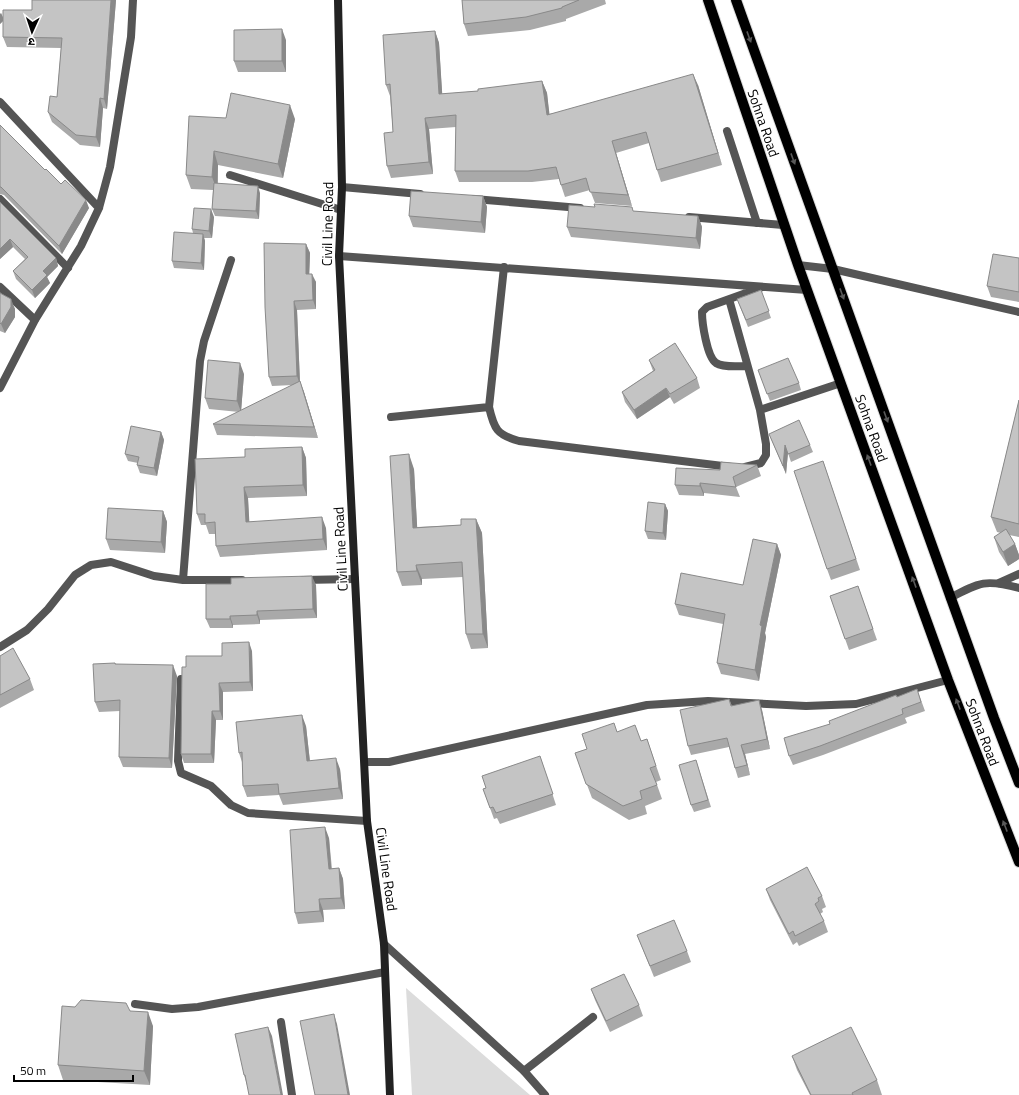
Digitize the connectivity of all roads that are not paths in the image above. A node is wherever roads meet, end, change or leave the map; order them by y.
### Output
1 (134, 0) edge
2 (338, 0) edge
3 (708, 0) edge
4 (736, 0) edge
5 (0, 102) edge
6 (727, 131) dead end
7 (230, 175) dead end
8 (342, 187) junction
9 (428, 195) edge
10 (468, 198) edge
11 (0, 199) edge
12 (99, 208) junction
13 (586, 208) edge
14 (341, 210) junction
15 (681, 216) edge
16 (757, 223) junction
17 (783, 225) junction
18 (339, 256) junction
19 (231, 260) dead end
20 (798, 265) junction
21 (504, 267) junction
22 (68, 268) junction
23 (833, 270) junction
24 (0, 287) edge
25 (762, 287) junction
26 (807, 290) junction
27 (729, 299) junction
28 (1019, 312) edge
29 (35, 320) junction
30 (748, 366) junction
31 (841, 383) junction
32 (0, 388) edge
33 (489, 407) junction
34 (760, 410) junction
35 (391, 417) dead end
36 (1019, 574) edge
37 (355, 579) junction
38 (184, 580) junction
39 (254, 580) edge
40 (292, 580) edge
41 (999, 582) junction
42 (1019, 588) edge
43 (950, 598) junction
44 (0, 647) edge
45 (181, 678) edge
46 (948, 680) junction
47 (365, 762) junction
48 (1019, 783) edge
49 (367, 821) junction
50 (1019, 862) edge
51 (384, 944) junction
52 (385, 972) junction
53 (135, 1004) dead end
54 (593, 1017) dead end
55 (280, 1022) dead end
56 (524, 1071) junction
57 (292, 1095) edge
58 (390, 1095) edge
59 (545, 1095) edge

1 - 12 street
2 - 8 street, Civil Line Road
3 - 17 main road, Sohna Road
4 -> 23 main road, Sohna Road
5 - 12 street
6 - 16 street
7 - 14 street
8 - 9 street
8 - 14 street, Civil Line Road
10 - 13 street
11 - 22 street
12 - 22 street
14 - 18 street, Civil Line Road
15 - 16 street
16 - 17 street
17 - 20 main road, Sohna Road
18 - 21 street
18 - 37 street, Civil Line Road
19 - 38 street
20 - 23 street
20 - 26 main road, Sohna Road
21 - 25 street
21 - 33 street
22 - 29 street
23 - 28 street
23 -> 43 main road, Sohna Road
24 - 29 street
25 - 26 street
25 - 27 street
26 - 31 main road, Sohna Road
27 - 30 street
27 - 30 street
29 - 32 street
30 - 34 street
31 - 34 street
46 -> 31 main road, Sohna Road
33 - 34 street
33 - 35 street
36 - 41 street
37 - 40 street
37 - 47 street, Civil Line Road
38 - 39 street
38 - 44 street
41 - 42 street
41 - 43 street
43 - 48 main road, Sohna Road
45 - 49 street
46 - 47 street
50 -> 46 main road, Sohna Road
47 - 49 street, Civil Line Road
49 - 51 street, Civil Line Road
51 - 52 street, Civil Line Road
51 - 56 street
52 - 53 street
52 - 58 street, Civil Line Road
54 - 56 street
55 - 57 street
56 - 59 street

